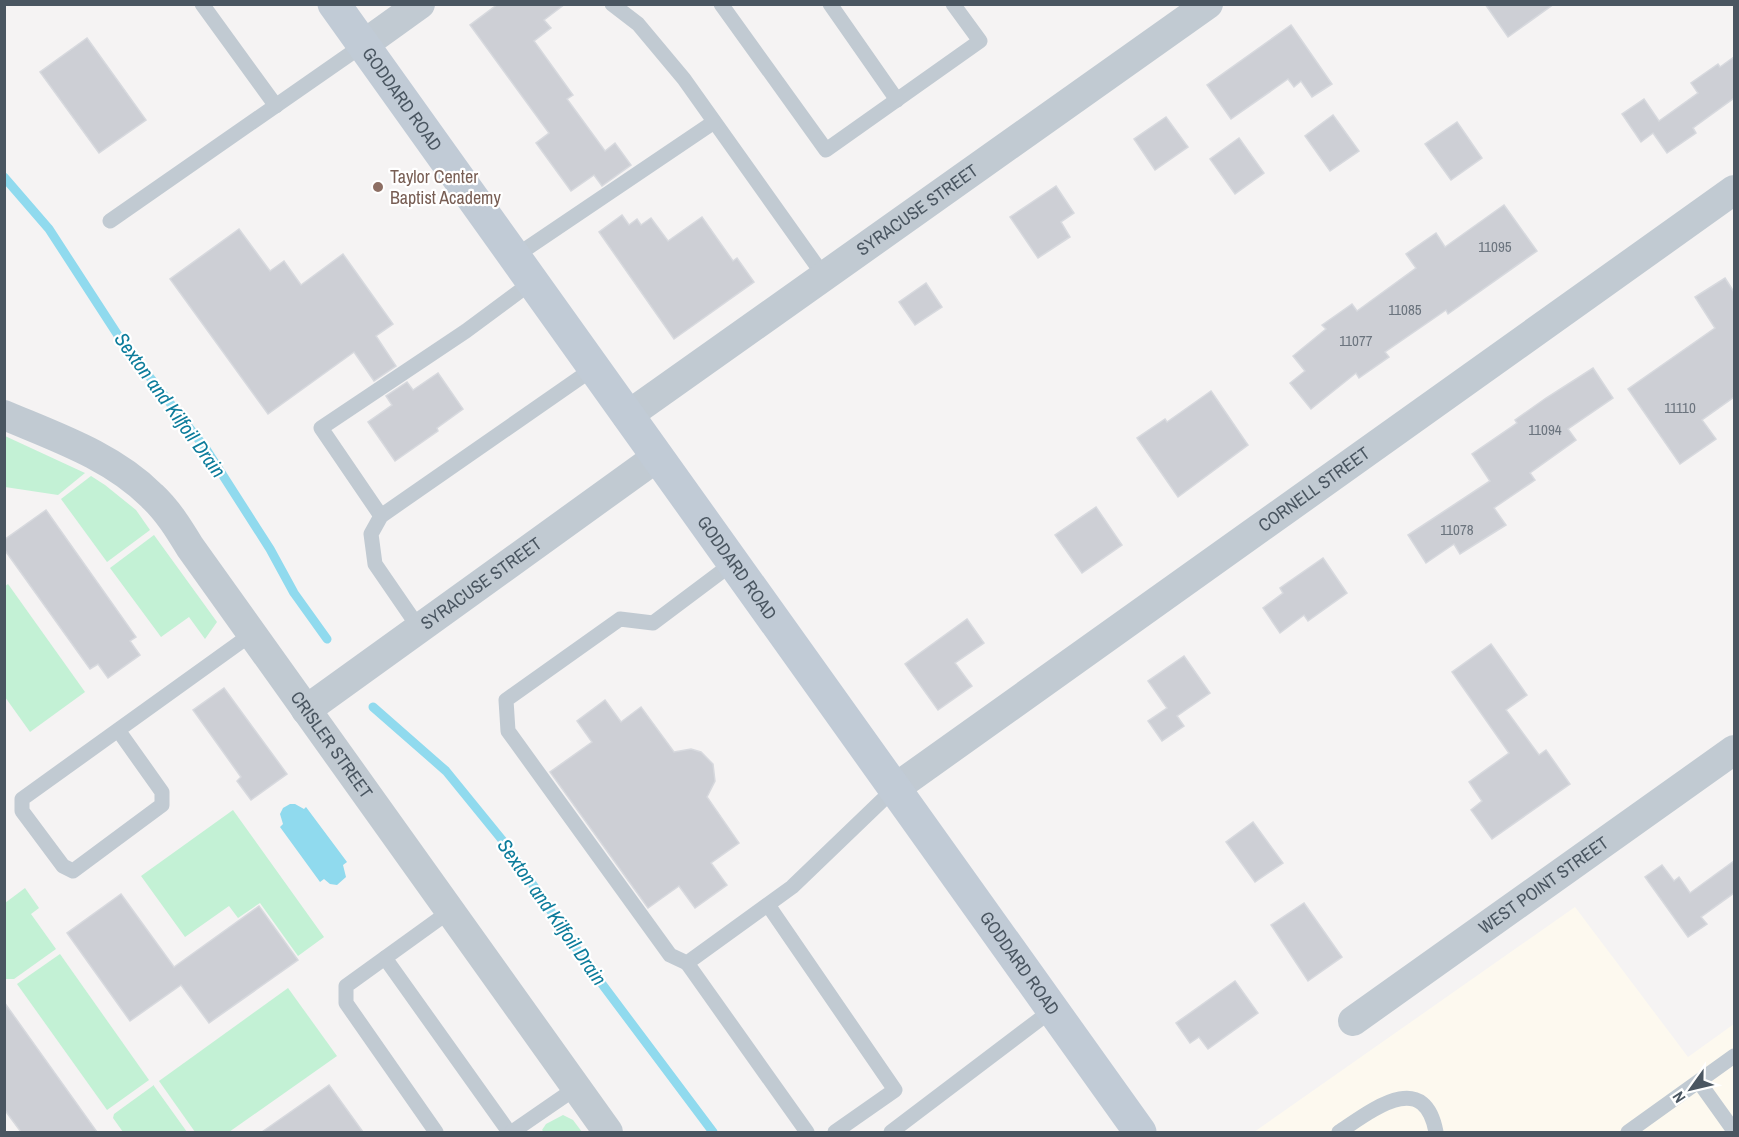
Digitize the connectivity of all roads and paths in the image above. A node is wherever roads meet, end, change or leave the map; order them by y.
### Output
1 (202, 4) edge
2 (334, 4) edge
3 (420, 4) edge
4 (612, 4) edge
5 (722, 4) edge
6 (830, 4) edge
7 (953, 4) edge
8 (1208, 4) edge
9 (363, 45) junction
10 (897, 100) junction
11 (276, 106) junction
12 (714, 122) junction
13 (1734, 190) edge
14 (110, 221) dead end
15 (523, 270) junction
16 (824, 276) junction
17 (594, 368) junction
18 (4, 415) edge
19 (627, 416) junction
20 (657, 457) junction
21 (381, 516) junction
22 (733, 563) junction
23 (419, 628) junction
24 (253, 633) junction
25 (306, 710) junction
26 (118, 730) junction
27 (1734, 750) edge
28 (894, 789) junction
29 (768, 905) junction
30 (450, 911) junction
31 (385, 958) junction
32 (687, 963) junction
33 (1052, 1010) junction
34 (1353, 1021) dead end
35 (1734, 1056) edge
36 (1699, 1082) junction
37 (576, 1088) junction
38 (1734, 1131) edge
39 (435, 1132) edge
40 (511, 1132) edge
41 (608, 1132) edge
42 (807, 1132) edge
43 (835, 1132) edge
44 (891, 1132) edge
45 (1140, 1132) edge
46 (1339, 1132) edge
47 (1436, 1132) edge
48 (1628, 1132) edge

1 - 11 lane
2 - 9 main road, GODDARD ROAD
3 - 9 street
4 - 12 lane
5 - 10 lane
6 - 10 lane
7 - 10 lane
8 - 16 street, SYRACUSE STREET
9 - 11 lane
9 - 15 main road, GODDARD ROAD
11 - 14 lane
12 - 15 lane
12 - 16 lane
13 - 28 street, CORNELL STREET
15 - 17 main road, GODDARD ROAD
15 - 21 lane
16 - 19 street, SYRACUSE STREET
17 - 19 main road, GODDARD ROAD
17 - 21 lane
18 - 24 street, CRISLER STREET
19 - 20 main road, GODDARD ROAD
20 - 22 main road, GODDARD ROAD
20 - 23 street, SYRACUSE STREET
21 - 23 lane
22 - 28 main road, GODDARD ROAD
22 - 32 lane
23 - 25 street, SYRACUSE STREET
24 - 25 street, CRISLER STREET
24 - 26 lane
25 - 30 street, CRISLER STREET
26 - 26 lane
27 - 34 street, WEST POINT STREET
28 - 29 lane
28 - 33 main road, GODDARD ROAD
29 - 32 lane
29 - 43 lane
30 - 31 lane
30 - 37 street, CRISLER STREET
31 - 39 lane
31 - 40 lane
32 - 42 lane
33 - 44 lane
33 - 45 main road, GODDARD ROAD
35 - 36 lane
36 - 38 lane
36 - 48 lane
37 - 40 lane
37 - 41 street, CRISLER STREET
46 - 47 lane

